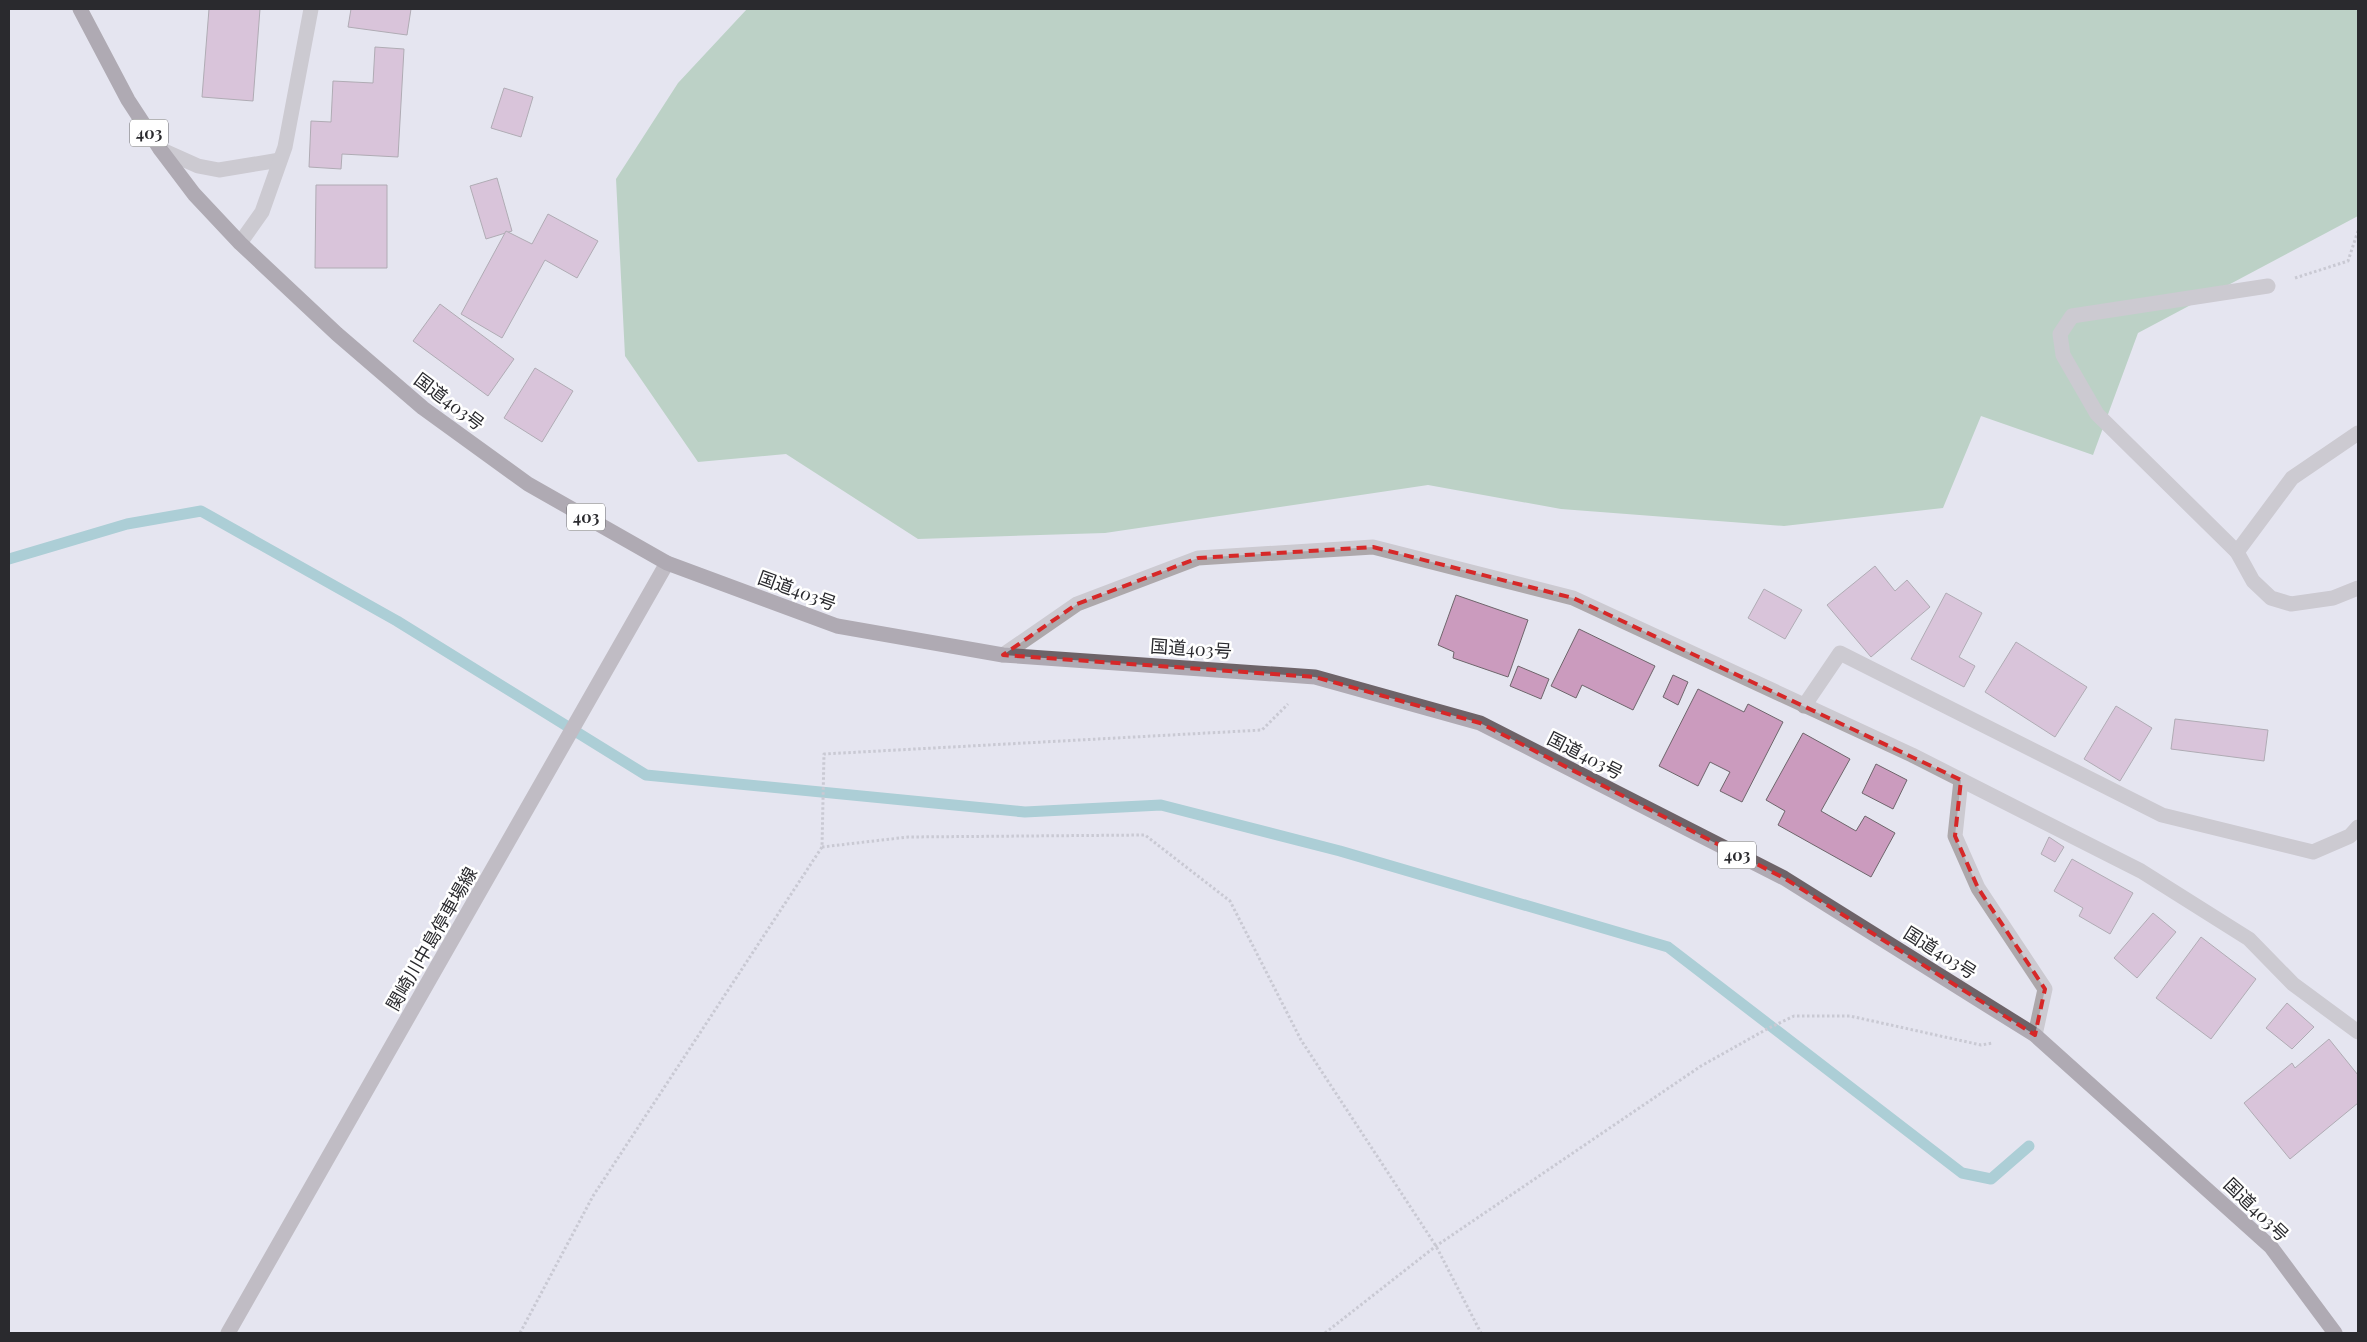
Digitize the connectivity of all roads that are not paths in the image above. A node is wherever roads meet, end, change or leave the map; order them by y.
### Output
1 (80, 9) edge
2 (311, 9) edge
3 (160, 149) junction
4 (280, 160) junction
5 (240, 243) junction
6 (2268, 286) road end
7 (2358, 433) edge
8 (2237, 552) junction
9 (667, 563) junction
10 (2358, 588) edge
11 (1003, 655) junction
12 (1804, 706) junction
13 (1961, 780) junction
14 (2358, 828) edge
15 (2358, 1032) edge
16 (2035, 1035) junction
17 (228, 1333) edge
18 (2335, 1333) edge

1 - 3 highway, 国道403号 / 403
2 - 4 street
3 - 4 street
3 - 5 highway, 国道403号 / 403
4 - 5 street
5 - 9 highway, 国道403号 / 403
6 - 8 street
7 - 8 street
8 - 10 street
9 - 11 highway, 国道403号 / 403
9 - 17 main road, 関崎川中島停車場線
11 - 12 street
11 - 16 highway, 国道403号 / 403
12 - 13 street
12 - 14 street
13 - 15 street
13 - 16 street
16 - 18 highway, 国道403号 / 403

